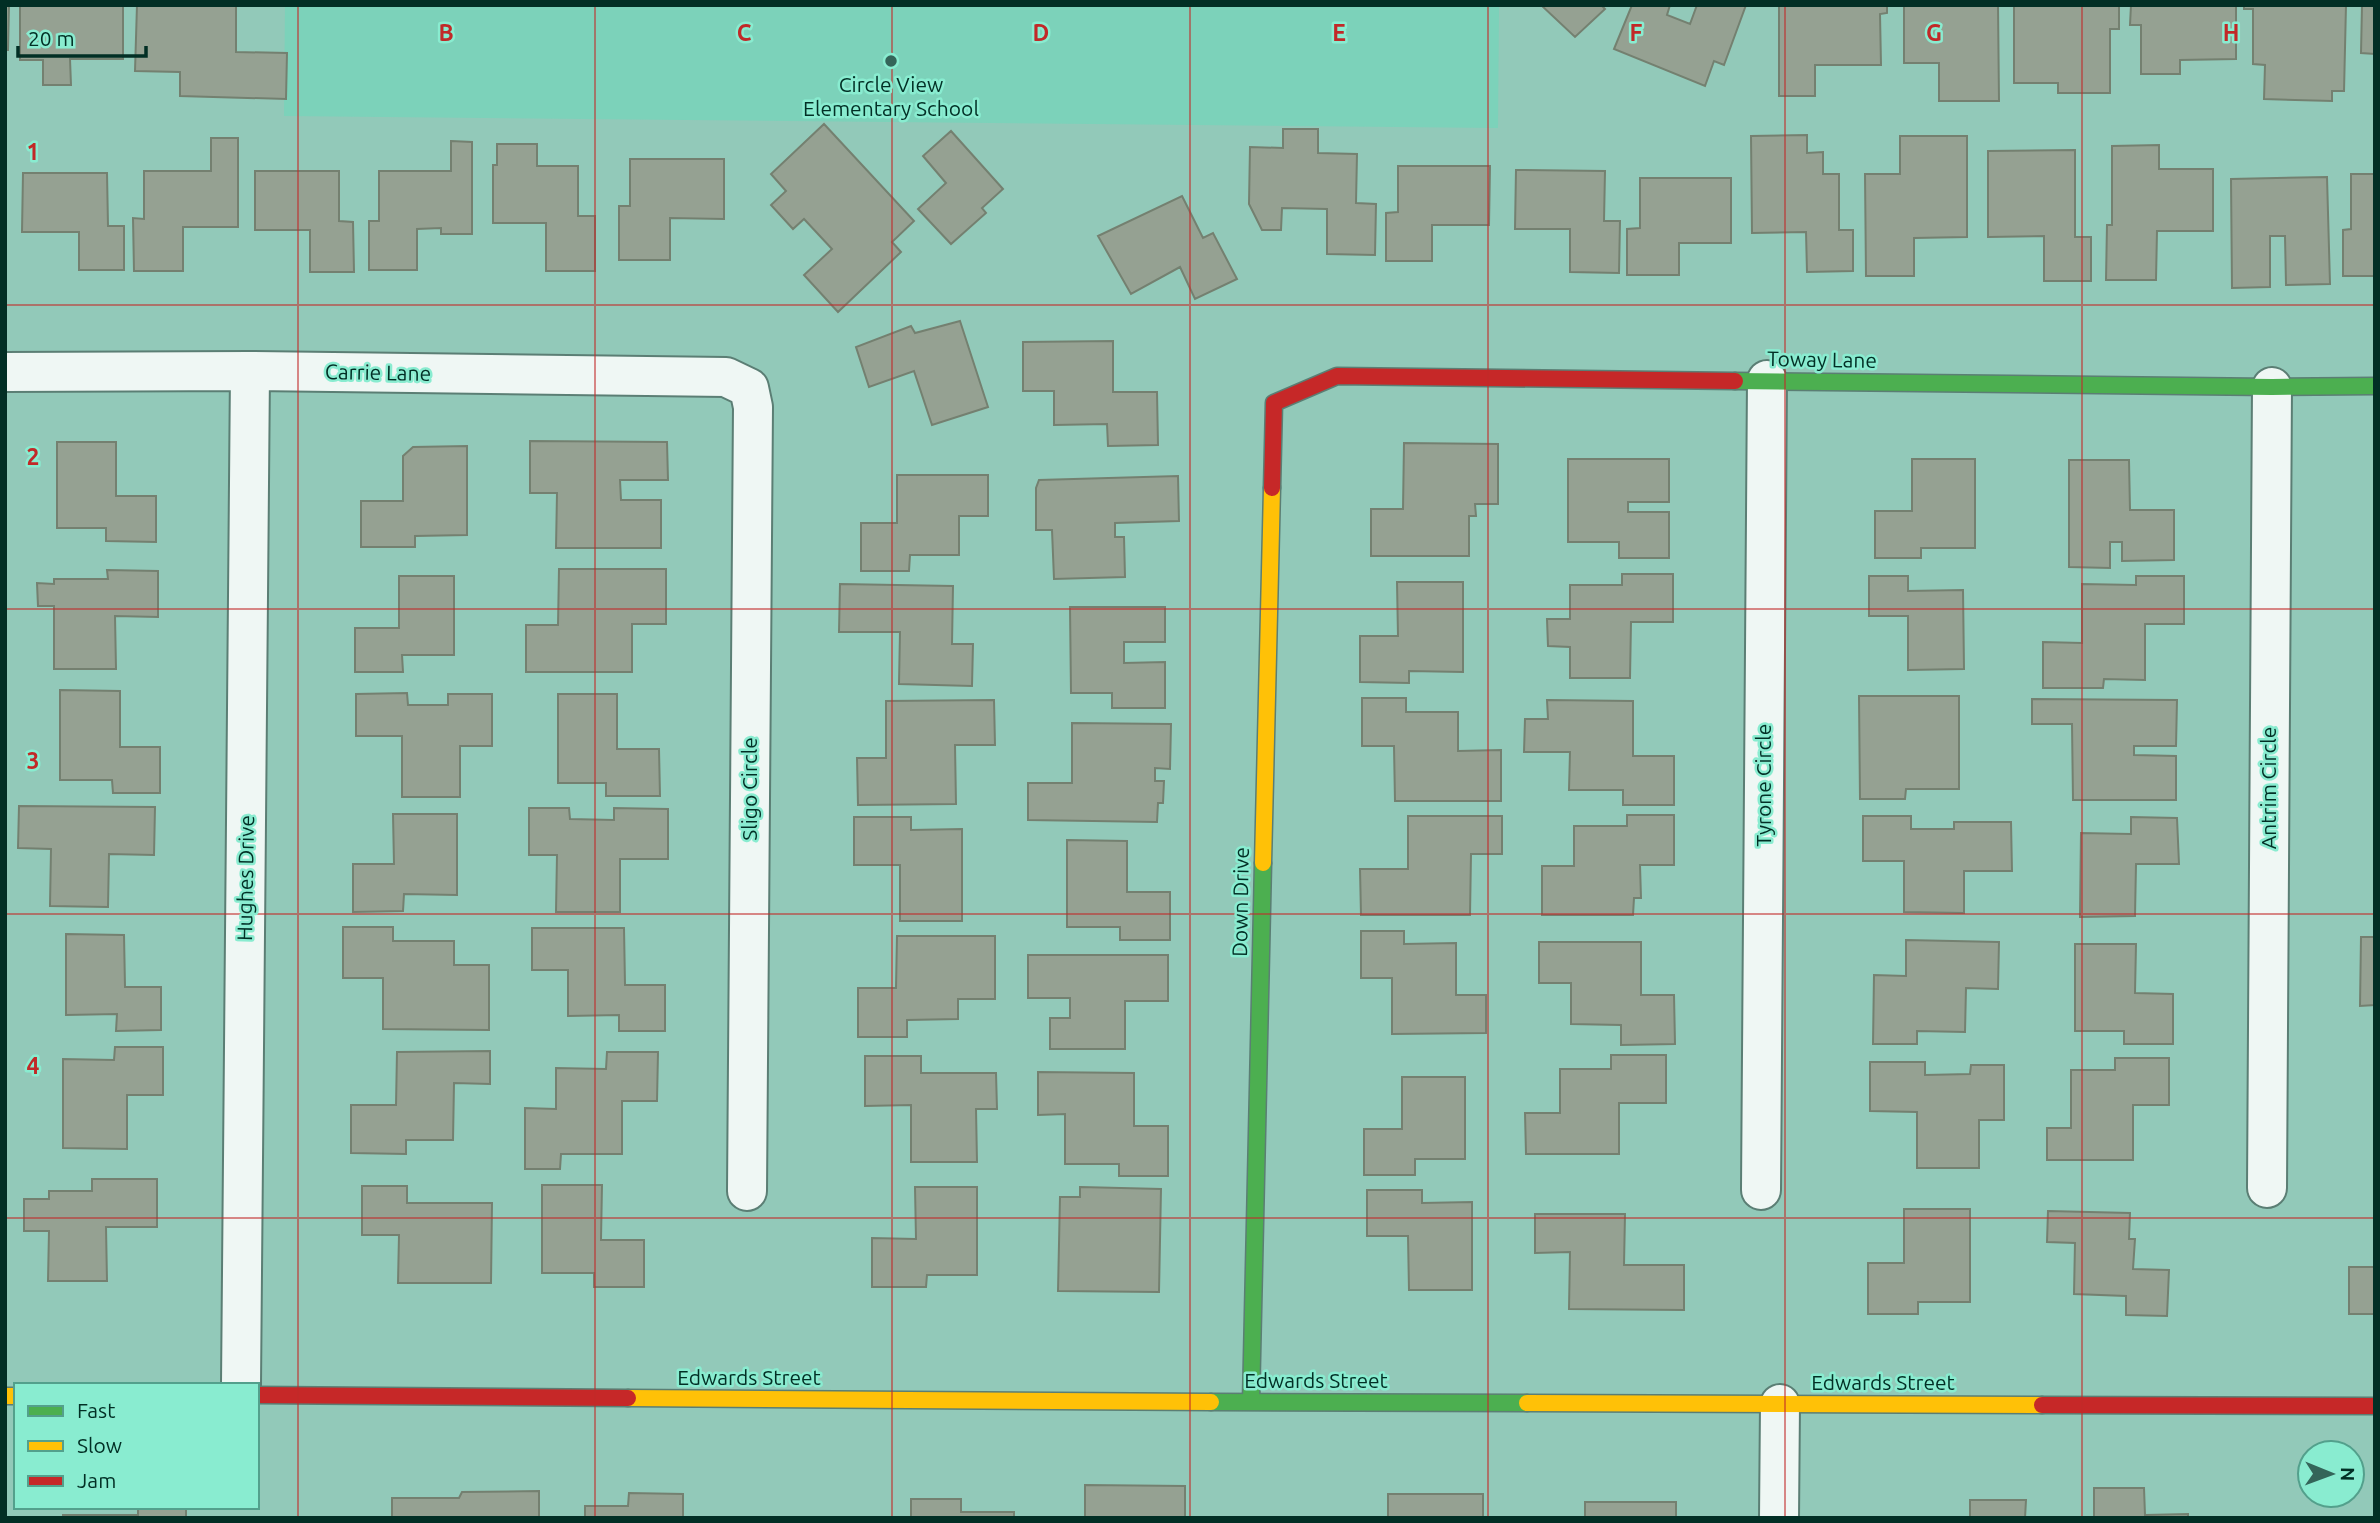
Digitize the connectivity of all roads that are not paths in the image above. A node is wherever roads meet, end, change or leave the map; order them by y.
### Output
1 (250, 371) junction
2 (5, 372) edge
3 (1767, 380) junction
4 (2375, 386) edge
5 (2272, 387) junction
6 (749, 388) joint
7 (1274, 403) joint
8 (2267, 1188) dead end
9 (1761, 1190) dead end
10 (747, 1191) dead end
11 (241, 1383) edge
12 (259, 1395) edge
13 (1251, 1402) junction
14 (1780, 1404) junction
15 (2375, 1406) edge
16 (1779, 1518) edge

1 - 2 street, Carrie Lane
1 - 6 street, Carrie Lane
1 - 11 street, Hughes Drive
3 - 5 street, Toway Lane
3 - 7 street, Toway Lane
3 - 9 street, Tyrone Circle
4 - 5 street, Toway Lane
5 - 8 street, Antrim Circle
6 - 10 street, Sligo Circle
7 - 13 street, Down Drive
12 - 13 street, Edwards Street
13 - 14 street, Edwards Street
14 - 15 street, Edwards Street
14 - 16 street

